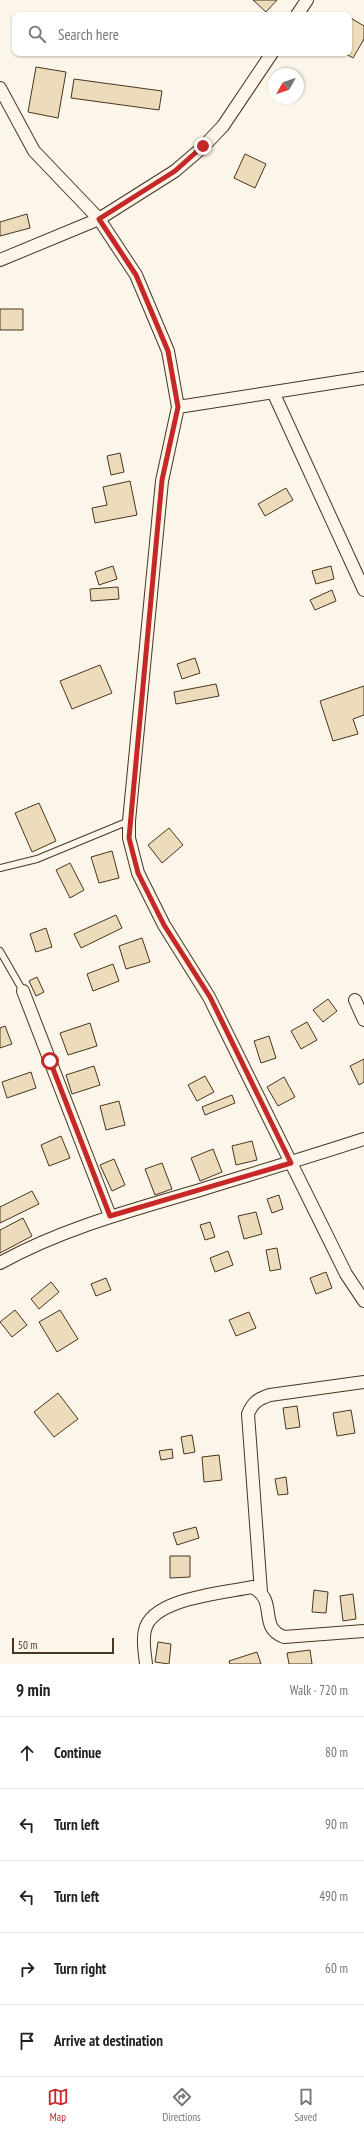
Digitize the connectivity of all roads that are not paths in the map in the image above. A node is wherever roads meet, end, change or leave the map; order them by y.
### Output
1 (307, 0) edge
2 (299, 12) edge
3 (270, 56) edge
4 (0, 88) edge
5 (99, 219) junction
6 (0, 260) edge
7 (364, 378) edge
8 (273, 392) junction
9 (178, 407) junction
10 (364, 590) edge
11 (129, 821) junction
12 (0, 868) edge
13 (0, 951) edge
14 (23, 991) joint
15 (354, 1000) dead end
16 (364, 1020) edge
17 (364, 1139) edge
18 (291, 1163) junction
19 (110, 1216) junction
20 (0, 1263) edge
21 (364, 1301) edge
22 (364, 1382) edge
23 (262, 1592) junction
24 (364, 1631) edge
25 (146, 1664) edge

1 - 2 street
3 - 5 street
4 - 5 street
5 - 6 street
5 - 9 street
7 - 8 street
8 - 9 street
8 - 10 street
9 - 11 street
11 - 12 lane
11 - 18 street
13 - 14 lane
14 - 19 street
15 - 16 street
17 - 18 street
18 - 19 street
18 - 21 street
19 - 20 street
22 - 23 street
23 - 24 street
23 - 25 street

